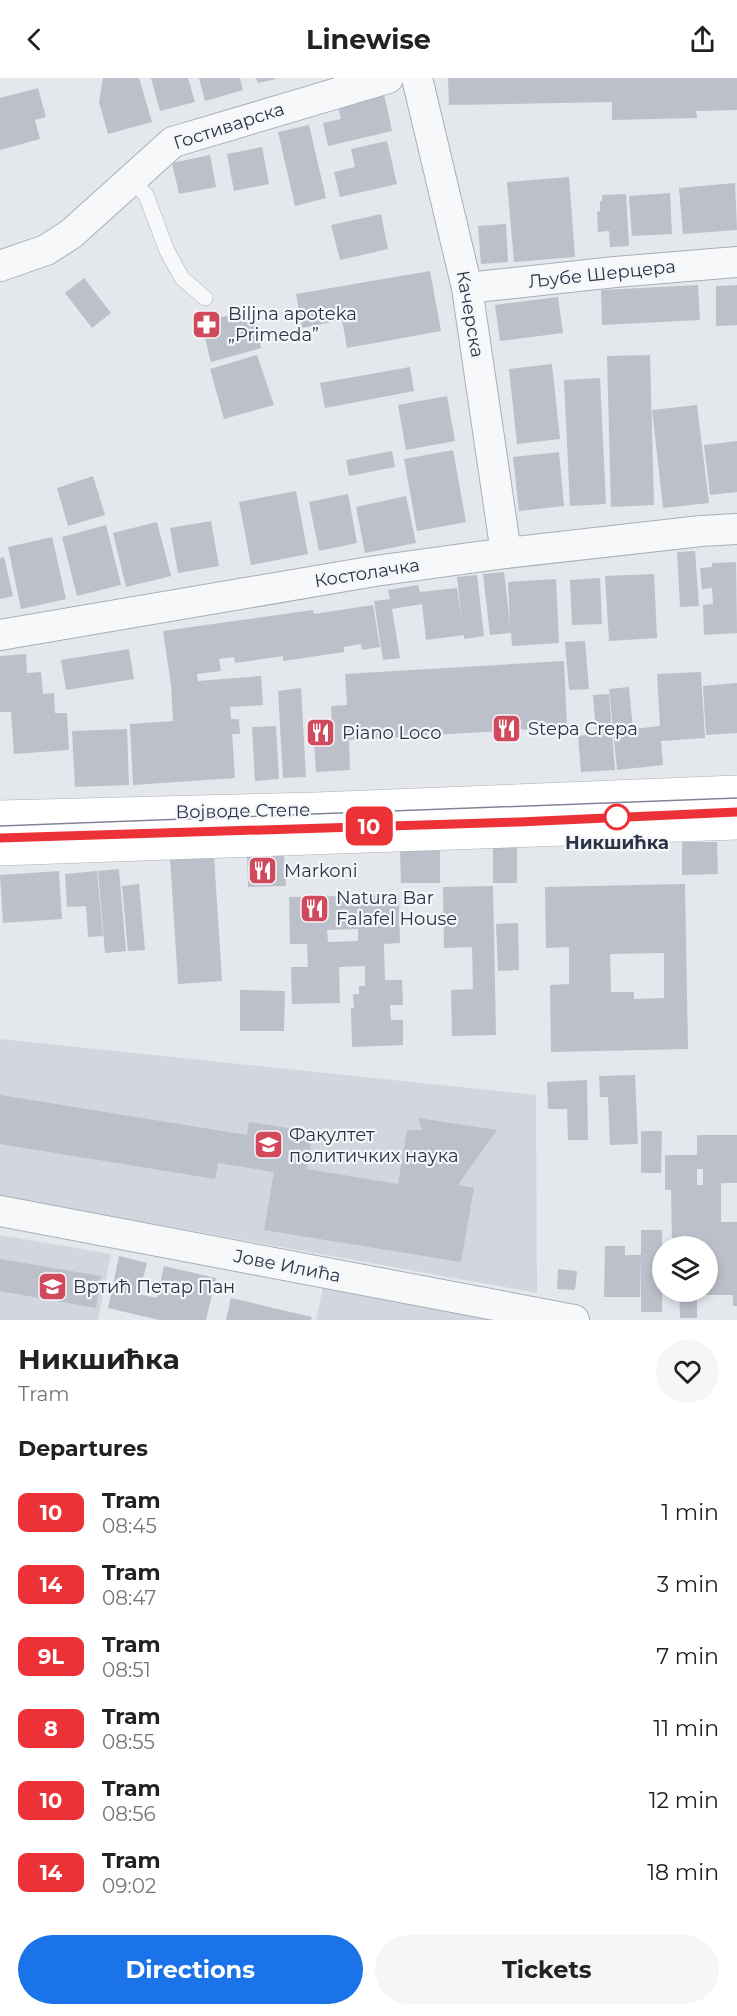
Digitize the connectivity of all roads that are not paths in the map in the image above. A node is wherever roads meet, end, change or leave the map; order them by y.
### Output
1 (388, 78) edge
2 (417, 78) edge
3 (131, 179) junction
4 (737, 262) edge
5 (0, 266) edge
6 (467, 288) junction
7 (205, 298) dead end
8 (737, 529) edge
9 (506, 553) junction
10 (0, 635) edge
11 (737, 792) edge
12 (0, 817) edge
13 (737, 823) edge
14 (0, 849) edge
15 (0, 1210) edge
16 (574, 1320) edge

1 - 3 street, Гостиварска
2 - 6 street, Качерска
3 - 5 street, Гостиварска
3 - 7 lane
4 - 6 street, Љубе Шерцера
6 - 9 street, Качерска
8 - 9 street, Костолачка
9 - 10 street, Костолачка
11 - 12 main road, Војводе Степе
13 - 14 main road, Војводе Степе
15 - 16 street, Јове Илића

